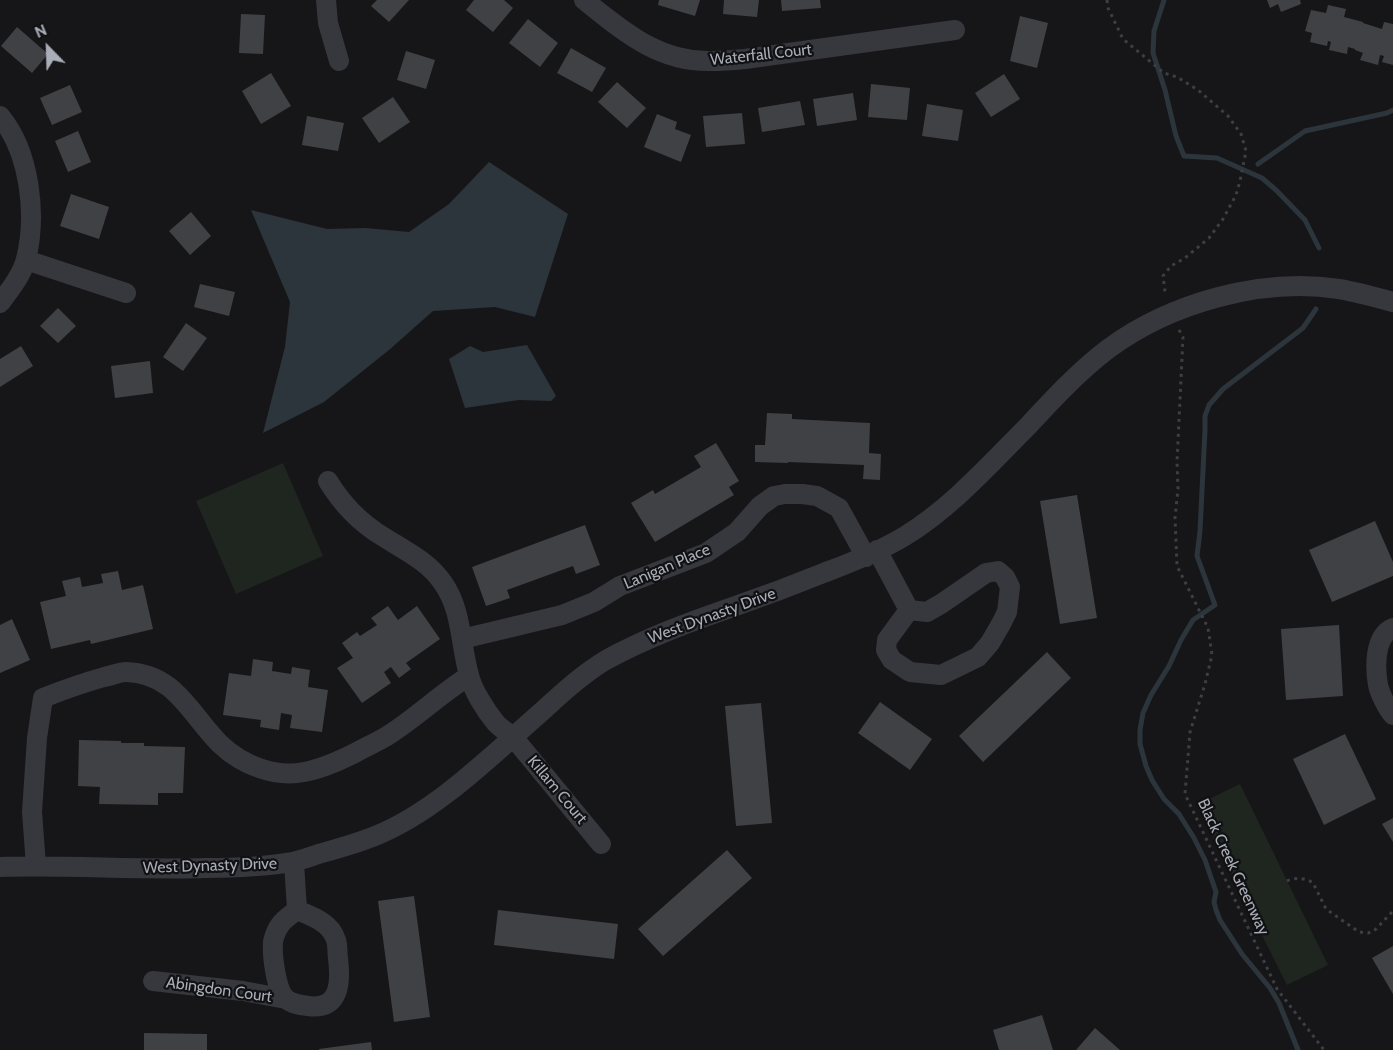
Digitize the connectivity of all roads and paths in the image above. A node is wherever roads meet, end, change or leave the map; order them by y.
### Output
1 (326, 0) edge
2 (584, 0) edge
3 (1107, 0) edge
4 (955, 30) dead end
5 (339, 60) dead end
6 (0, 116) edge
7 (26, 260) junction
8 (1164, 291) dead end
9 (126, 293) dead end
10 (1393, 302) edge
11 (0, 303) edge
12 (1177, 327) dead end
13 (328, 482) dead end
14 (872, 554) junction
15 (909, 610) junction
16 (1393, 628) edge
17 (462, 639) junction
18 (469, 676) junction
19 (1393, 715) edge
20 (513, 737) junction
21 (601, 844) dead end
22 (294, 862) junction
23 (36, 866) junction
24 (0, 867) edge
25 (1287, 881) dead end
26 (297, 909) junction
27 (1393, 911) edge
28 (153, 981) dead end
29 (286, 999) junction
30 (1324, 1050) edge

1 - 5 street
2 - 4 street, Waterfall Court
3 - 8 path
6 - 7 street
7 - 9 street
7 - 11 street
10 - 14 street, West Dynasty Drive
12 - 30 path, Black Creek Greenway
13 - 17 street, Killam Court
14 - 15 street, Lanigan Place
14 - 17 street, Lanigan Place
14 - 20 street, West Dynasty Drive
15 - 15 street
16 - 19 street
17 - 18 street, Killam Court
18 - 20 street, Killam Court
18 - 23 street
20 - 21 street, Killam Court
20 - 22 street, West Dynasty Drive
22 - 23 street, West Dynasty Drive
22 - 26 street
23 - 24 street, West Dynasty Drive
25 - 27 path
26 - 29 street, Abingdon Court
26 - 29 street, Abingdon Court
28 - 29 street, Abingdon Court

